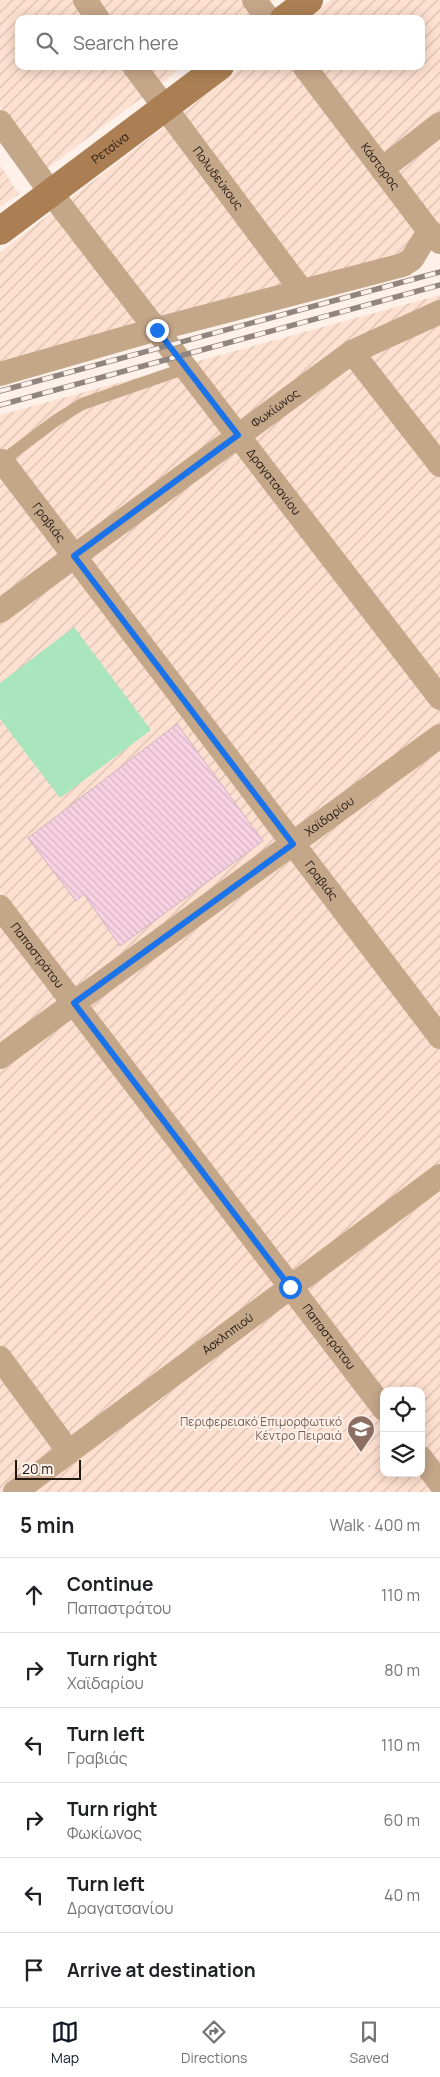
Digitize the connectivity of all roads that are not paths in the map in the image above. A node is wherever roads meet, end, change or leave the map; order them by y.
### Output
1 (84, 0) edge
2 (254, 0) edge
3 (309, 0) edge
4 (95, 15) edge
5 (265, 15) edge
6 (289, 15) edge
7 (137, 70) edge
8 (215, 70) edge
9 (307, 70) edge
10 (164, 108) junction
11 (0, 122) edge
12 (440, 124) edge
13 (382, 168) junction
14 (51, 193) junction
15 (0, 231) edge
16 (435, 236) edge
17 (302, 291) junction
18 (440, 312) edge
19 (157, 330) junction
20 (352, 352) junction
21 (186, 368) junction
22 (0, 374) edge
23 (238, 435) junction
24 (1, 462) edge
25 (440, 465) edge
26 (74, 556) junction
27 (0, 611) edge
28 (440, 698) edge
29 (440, 736) edge
30 (293, 844) junction
31 (0, 907) edge
32 (74, 1003) junction
33 (440, 1037) edge
34 (0, 1058) edge
35 (440, 1176) edge
36 (290, 1287) junction
37 (0, 1358) edge
38 (380, 1404) edge
39 (69, 1452) junction
40 (425, 1463) edge
41 (440, 1483) edge
42 (16, 1492) edge

1 - 4 street
2 - 5 street
3 - 6 main road
7 - 10 street, Πολυδεύκους
8 - 10 main road, Ρετσίνα
9 - 13 street, Κάστορος
10 - 14 main road, Ρετσίνα
10 - 17 street, Πολυδεύκους
11 - 14 street, Δραγατσανίου
12 - 13 street
13 - 16 street, Κάστορος
14 - 15 main road, Ρετσίνα
14 - 19 street, Δραγατσανίου
16 - 17 street, Κάστορος
17 - 19 street
18 - 20 street, Φωκίωνος
19 - 21 street, Δραγατσανίου
19 - 22 street
20 - 23 street, Φωκίωνος
20 - 25 street
21 - 23 street, Δραγατσανίου
21 - 24 lane
23 - 26 street, Φωκίωνος
23 - 28 street, Δραγατσανίου
24 - 26 street, Γραβιάς
26 - 27 street, Φωκίωνος
26 - 30 street, Γραβιάς
29 - 30 street, Χαϊδαρίου
30 - 32 street, Χαϊδαρίου
30 - 33 street, Γραβιάς
31 - 32 street, Παπαστράτου
32 - 34 street, Χαϊδαρίου
32 - 36 street, Παπαστράτου
35 - 36 street, Ασκληπιού
36 - 38 street, Παπαστράτου
36 - 39 street, Ασκληπιού
37 - 39 street
39 - 42 street, Ασκληπιού
40 - 41 street

